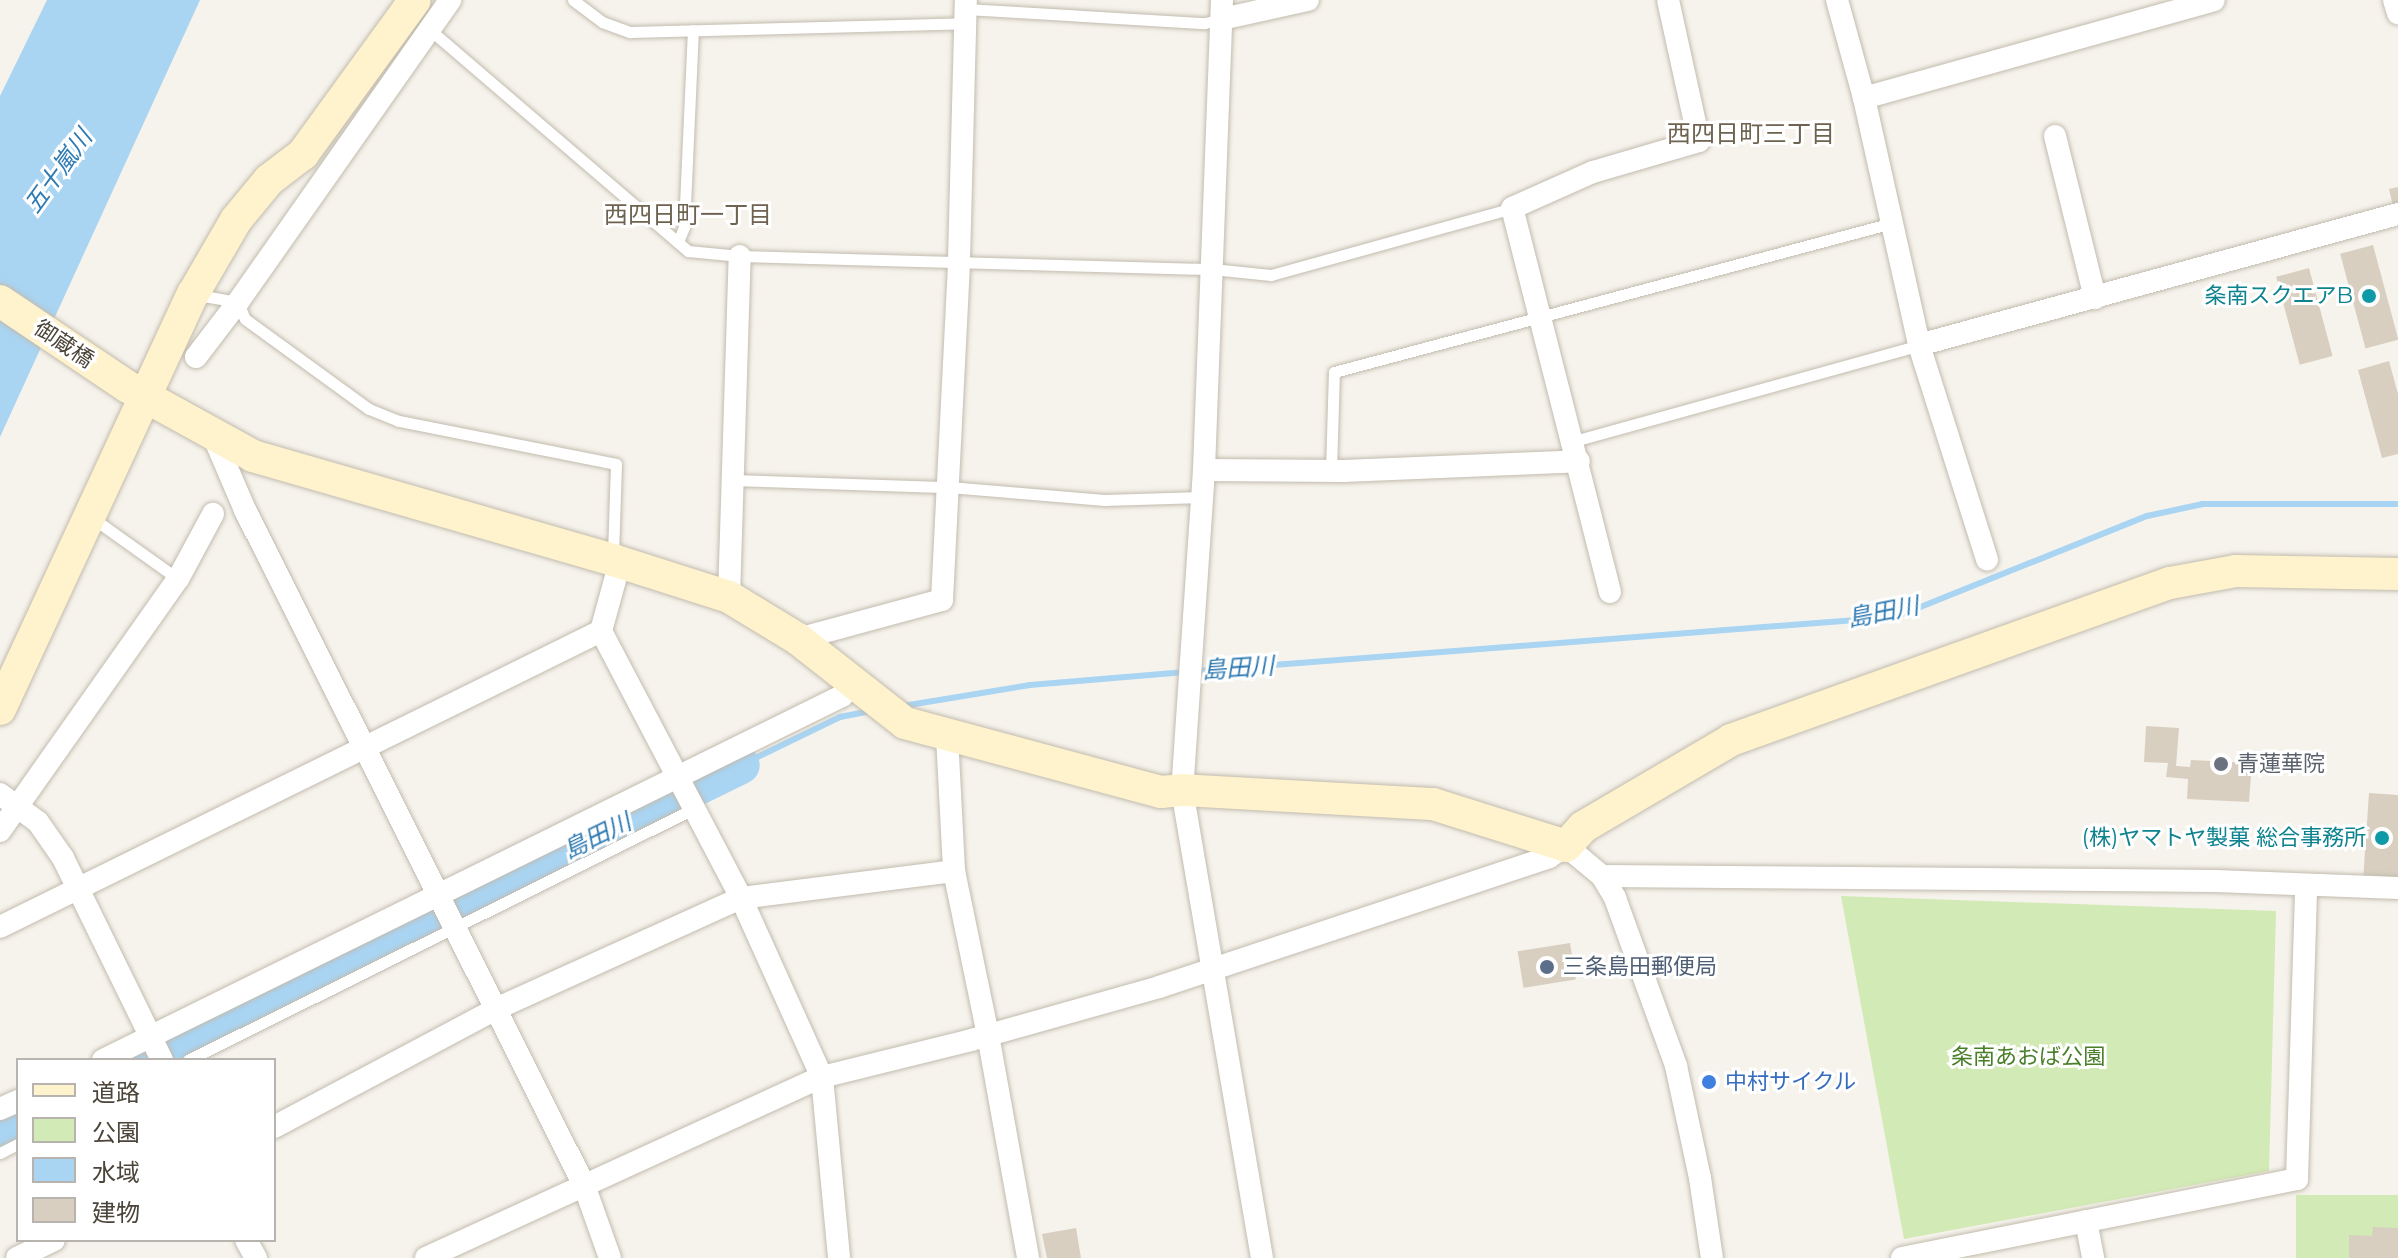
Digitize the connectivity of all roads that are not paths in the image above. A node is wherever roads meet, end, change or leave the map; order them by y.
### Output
1 (415, 0) edge
2 (450, 0) edge
3 (573, 0) edge
4 (1308, 0) edge
5 (1668, 0) edge
6 (1837, 0) edge
7 (2214, 0) edge
8 (2394, 0) edge
9 (1222, 9) edge
10 (966, 10) edge
11 (2398, 13) edge
12 (429, 29) junction
13 (693, 30) junction
14 (1864, 98) junction
15 (2055, 136) dead end
16 (1512, 208) junction
17 (2398, 214) edge
18 (1892, 223) junction
19 (678, 242) junction
20 (740, 256) junction
21 (959, 260) junction
22 (1212, 269) junction
23 (193, 294) junction
24 (2095, 298) junction
25 (0, 301) edge
26 (238, 302) junction
27 (1542, 319) junction
28 (1919, 345) junction
29 (196, 357) dead end
30 (137, 392) junction
31 (212, 433) junction
32 (1576, 451) junction
33 (1204, 470) junction
34 (1331, 471) junction
35 (733, 480) junction
36 (949, 487) junction
37 (1202, 497) junction
38 (213, 514) dead end
39 (90, 517) junction
40 (1987, 559) dead end
41 (616, 561) junction
42 (2398, 574) edge
43 (178, 579) junction
44 (1610, 592) dead end
45 (729, 597) junction
46 (601, 631) junction
47 (798, 639) junction
48 (850, 680) junction
49 (0, 709) edge
50 (947, 736) junction
51 (366, 747) junction
52 (676, 779) junction
53 (1182, 790) junction
54 (9, 799) edge
55 (693, 809) junction
56 (0, 831) edge
57 (1566, 846) junction
58 (954, 871) junction
59 (1602, 876) junction
60 (2306, 885) junction
61 (80, 887) junction
62 (2398, 888) edge
63 (442, 896) junction
64 (741, 898) junction
65 (455, 925) junction
66 (0, 927) edge
67 (1212, 970) junction
68 (498, 1008) junction
69 (988, 1035) junction
70 (152, 1037) junction
71 (107, 1058) edge
72 (161, 1058) edge
73 (192, 1058) edge
74 (822, 1077) junction
75 (276, 1126) edge
76 (584, 1185) junction
77 (2086, 1221) junction
78 (50, 1242) edge
79 (17, 1258) edge
80 (426, 1258) edge
81 (610, 1258) edge
82 (839, 1258) edge
83 (1028, 1258) edge
84 (1262, 1258) edge
85 (1712, 1258) edge
86 (1902, 1258) edge
87 (2093, 1258) edge

1 - 23 street
2 - 12 street
3 - 13 lane
4 - 9 street
5 - 16 street
6 - 14 street
7 - 14 street
8 - 11 street
9 - 10 lane
9 - 22 street
10 - 13 lane
10 - 21 street
12 - 19 lane
12 - 26 street
13 - 19 lane
14 - 18 street
15 - 24 street
16 - 22 lane
16 - 27 street
17 - 24 street
18 - 27 lane
18 - 28 street
19 - 20 lane
20 - 21 lane
20 - 35 street
21 - 22 lane
21 - 36 street
22 - 33 street
23 - 26 lane
23 - 30 street
24 - 28 street
25 - 30 street, 御蔵橋
26 - 29 street
26 - 41 lane
27 - 32 street
27 - 34 lane
28 - 32 lane
28 - 40 street
30 - 31 street, 御蔵橋
30 - 39 street
31 - 41 street, 御蔵橋
31 - 51 street
32 - 34 street
32 - 44 street
33 - 34 street
33 - 37 street
35 - 36 lane
35 - 45 street
36 - 37 lane
36 - 47 street
37 - 53 street
38 - 43 street
39 - 43 lane
39 - 49 street
41 - 45 street, 御蔵橋
41 - 46 street
42 - 57 street
43 - 54 street
45 - 47 street, 御蔵橋
46 - 51 street
46 - 52 street
47 - 48 street, 御蔵橋
48 - 50 street, 御蔵橋
48 - 52 street
50 - 53 street, 御蔵橋
50 - 58 street
51 - 61 street
51 - 63 street
52 - 55 street
52 - 63 street
53 - 57 street, 御蔵橋
53 - 67 street
54 - 56 street
54 - 61 street
55 - 64 street
55 - 65 lane
57 - 59 street
57 - 67 street
58 - 64 street
58 - 69 street
59 - 60 street
59 - 85 street
60 - 62 street
60 - 77 street
61 - 66 street
61 - 70 street
63 - 65 street
63 - 70 street
64 - 68 street
64 - 74 street
65 - 68 street
65 - 73 lane
67 - 69 street
67 - 84 street
68 - 75 street
68 - 76 street
69 - 74 street
69 - 83 street
70 - 71 street
70 - 72 street
74 - 76 street
74 - 82 street
76 - 80 street
76 - 81 street
77 - 86 street
77 - 87 street
78 - 79 street

